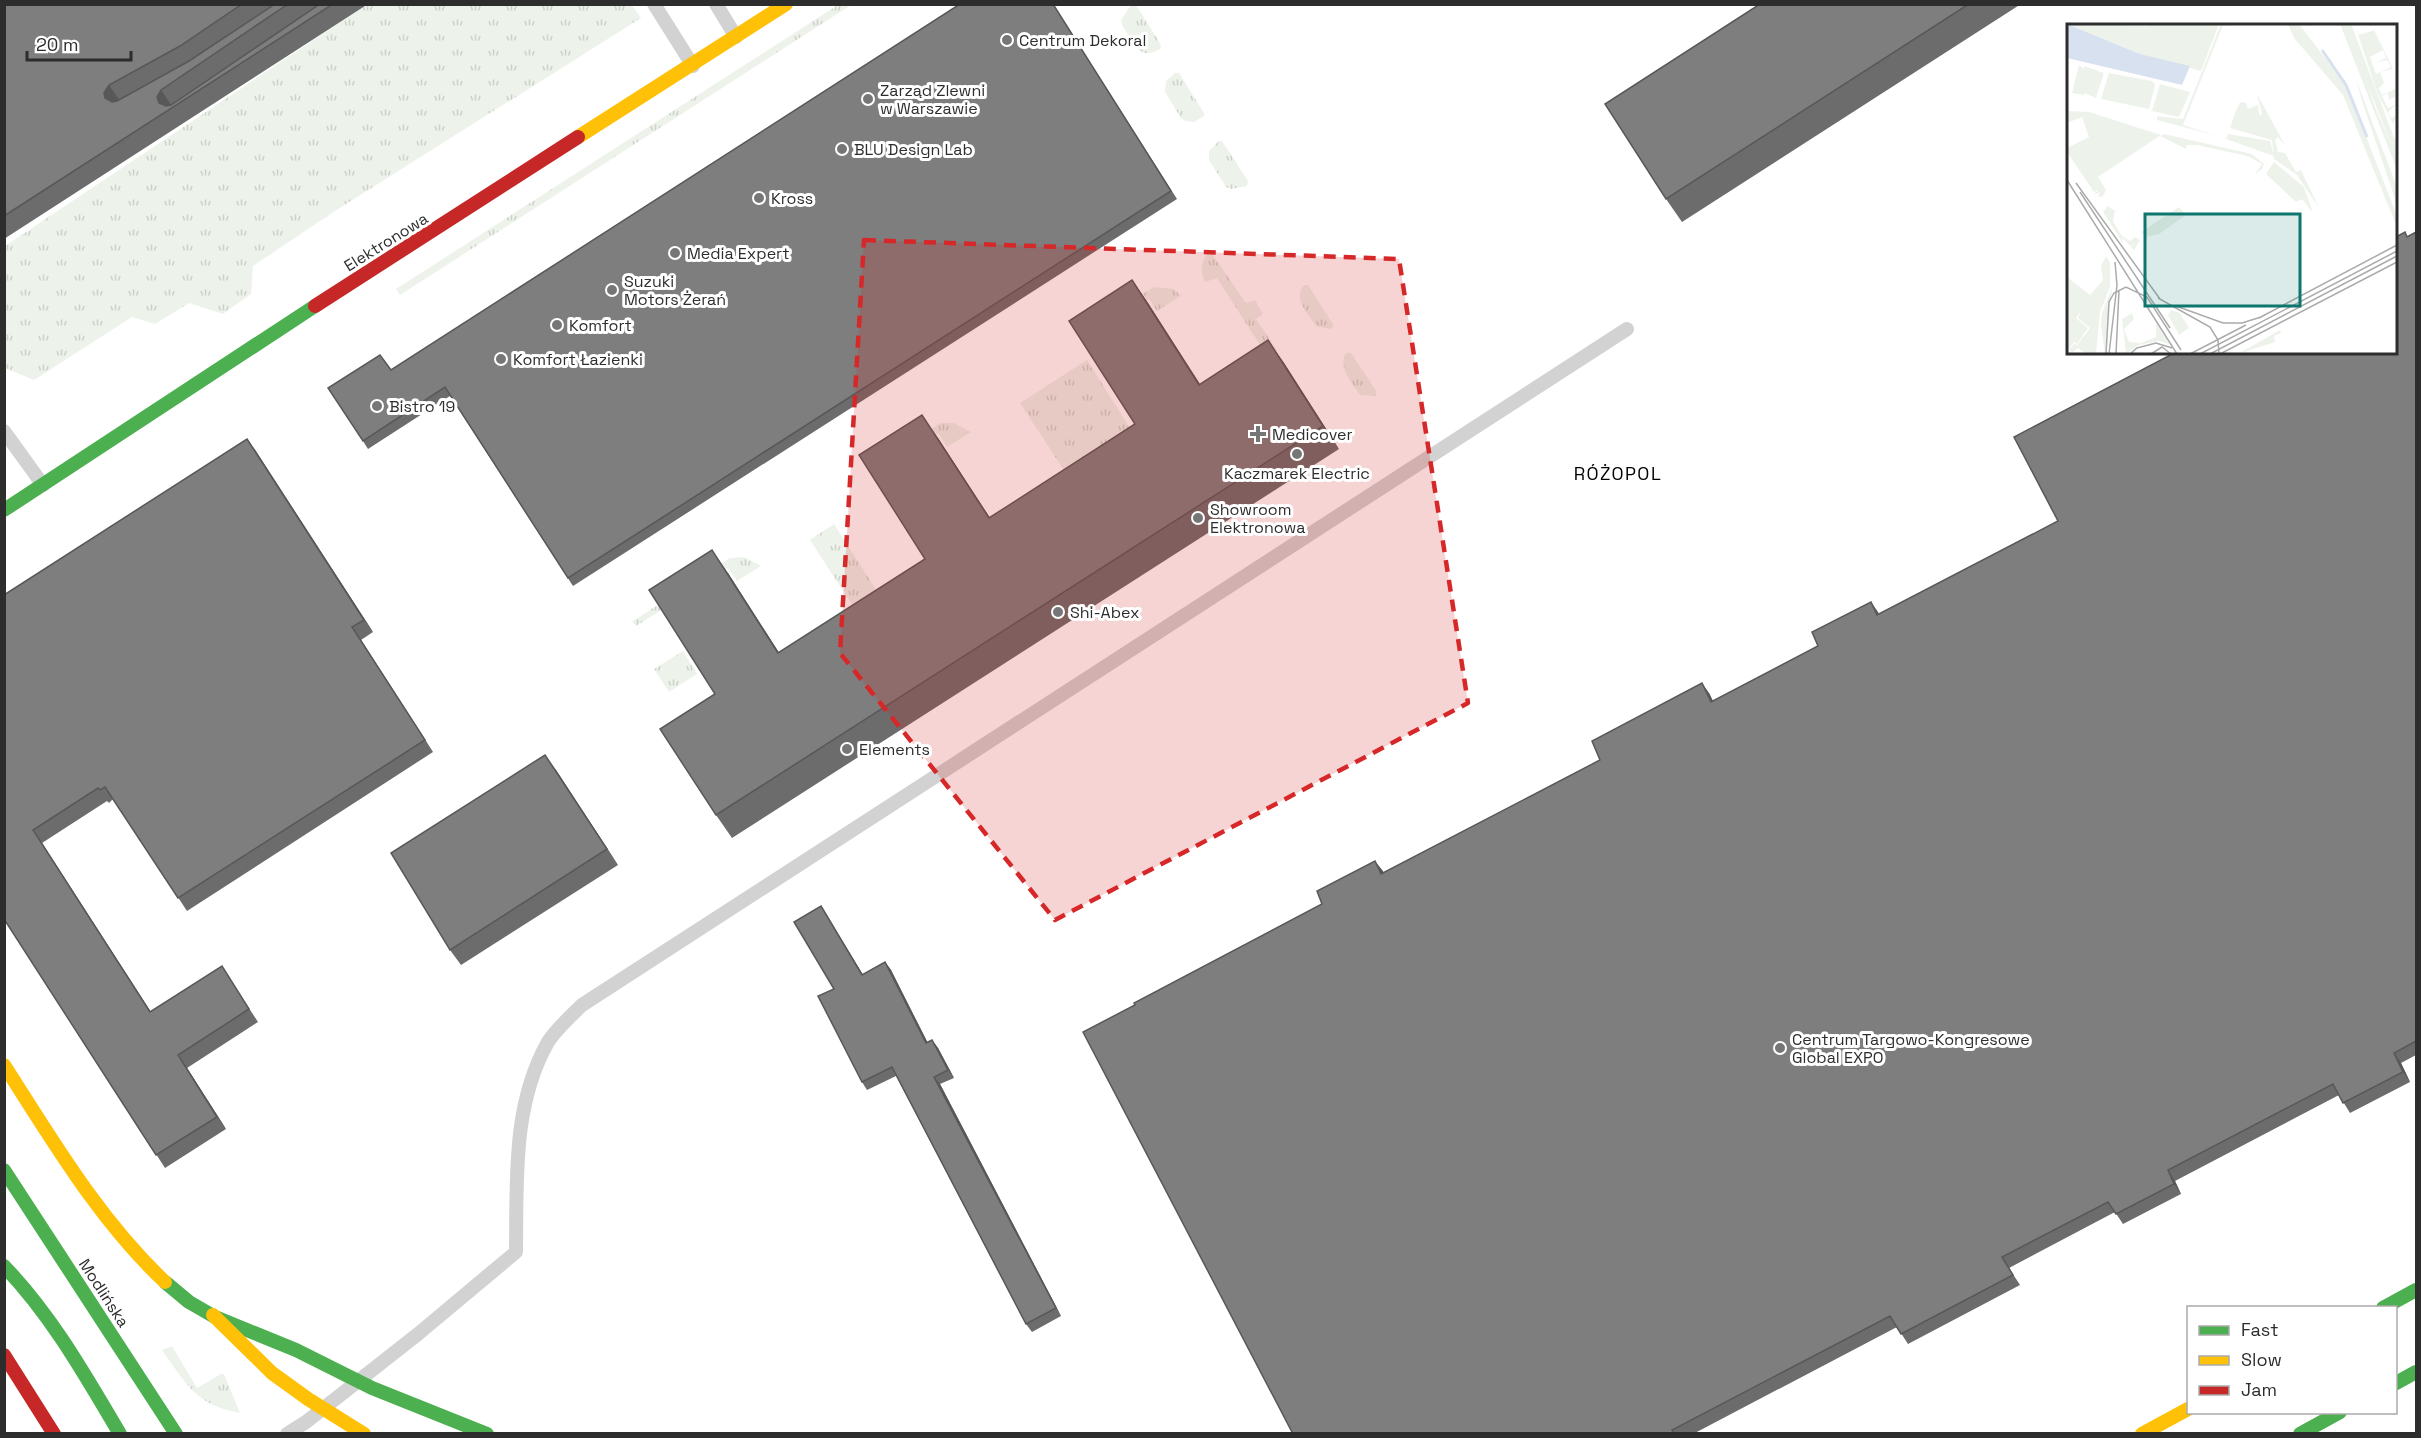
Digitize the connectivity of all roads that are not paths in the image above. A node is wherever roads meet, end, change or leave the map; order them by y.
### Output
1 (654, 4) edge
2 (716, 4) edge
3 (786, 4) edge
4 (736, 37) junction
5 (693, 66) junction
6 (1627, 329) dead end
7 (4, 430) edge
8 (43, 485) junction
9 (7, 503) edge
10 (4, 1065) edge
11 (4, 1170) edge
12 (4, 1266) edge
13 (2416, 1290) edge
14 (2387, 1306) edge
15 (213, 1315) junction
16 (4, 1355) edge
17 (2416, 1372) edge
18 (2397, 1382) edge
19 (2187, 1410) edge
20 (2338, 1414) edge
21 (54, 1434) edge
22 (120, 1434) edge
23 (176, 1434) edge
24 (287, 1434) edge
25 (364, 1434) edge
26 (487, 1434) edge
27 (2142, 1434) edge
28 (2300, 1434) edge

1 - 5 lane
2 - 4 lane
3 - 4 main road, Elektronowa
4 - 5 main road, Elektronowa
5 - 8 main road, Elektronowa
6 - 24 lane
7 - 8 lane
8 - 9 main road, Elektronowa
10 - 15 main road
11 - 23 main road, Modlińska
12 - 22 main road
13 - 14 main road
15 - 25 main road
15 - 26 main road
16 - 21 main road
17 - 18 main road
19 - 27 main road
20 - 28 main road

